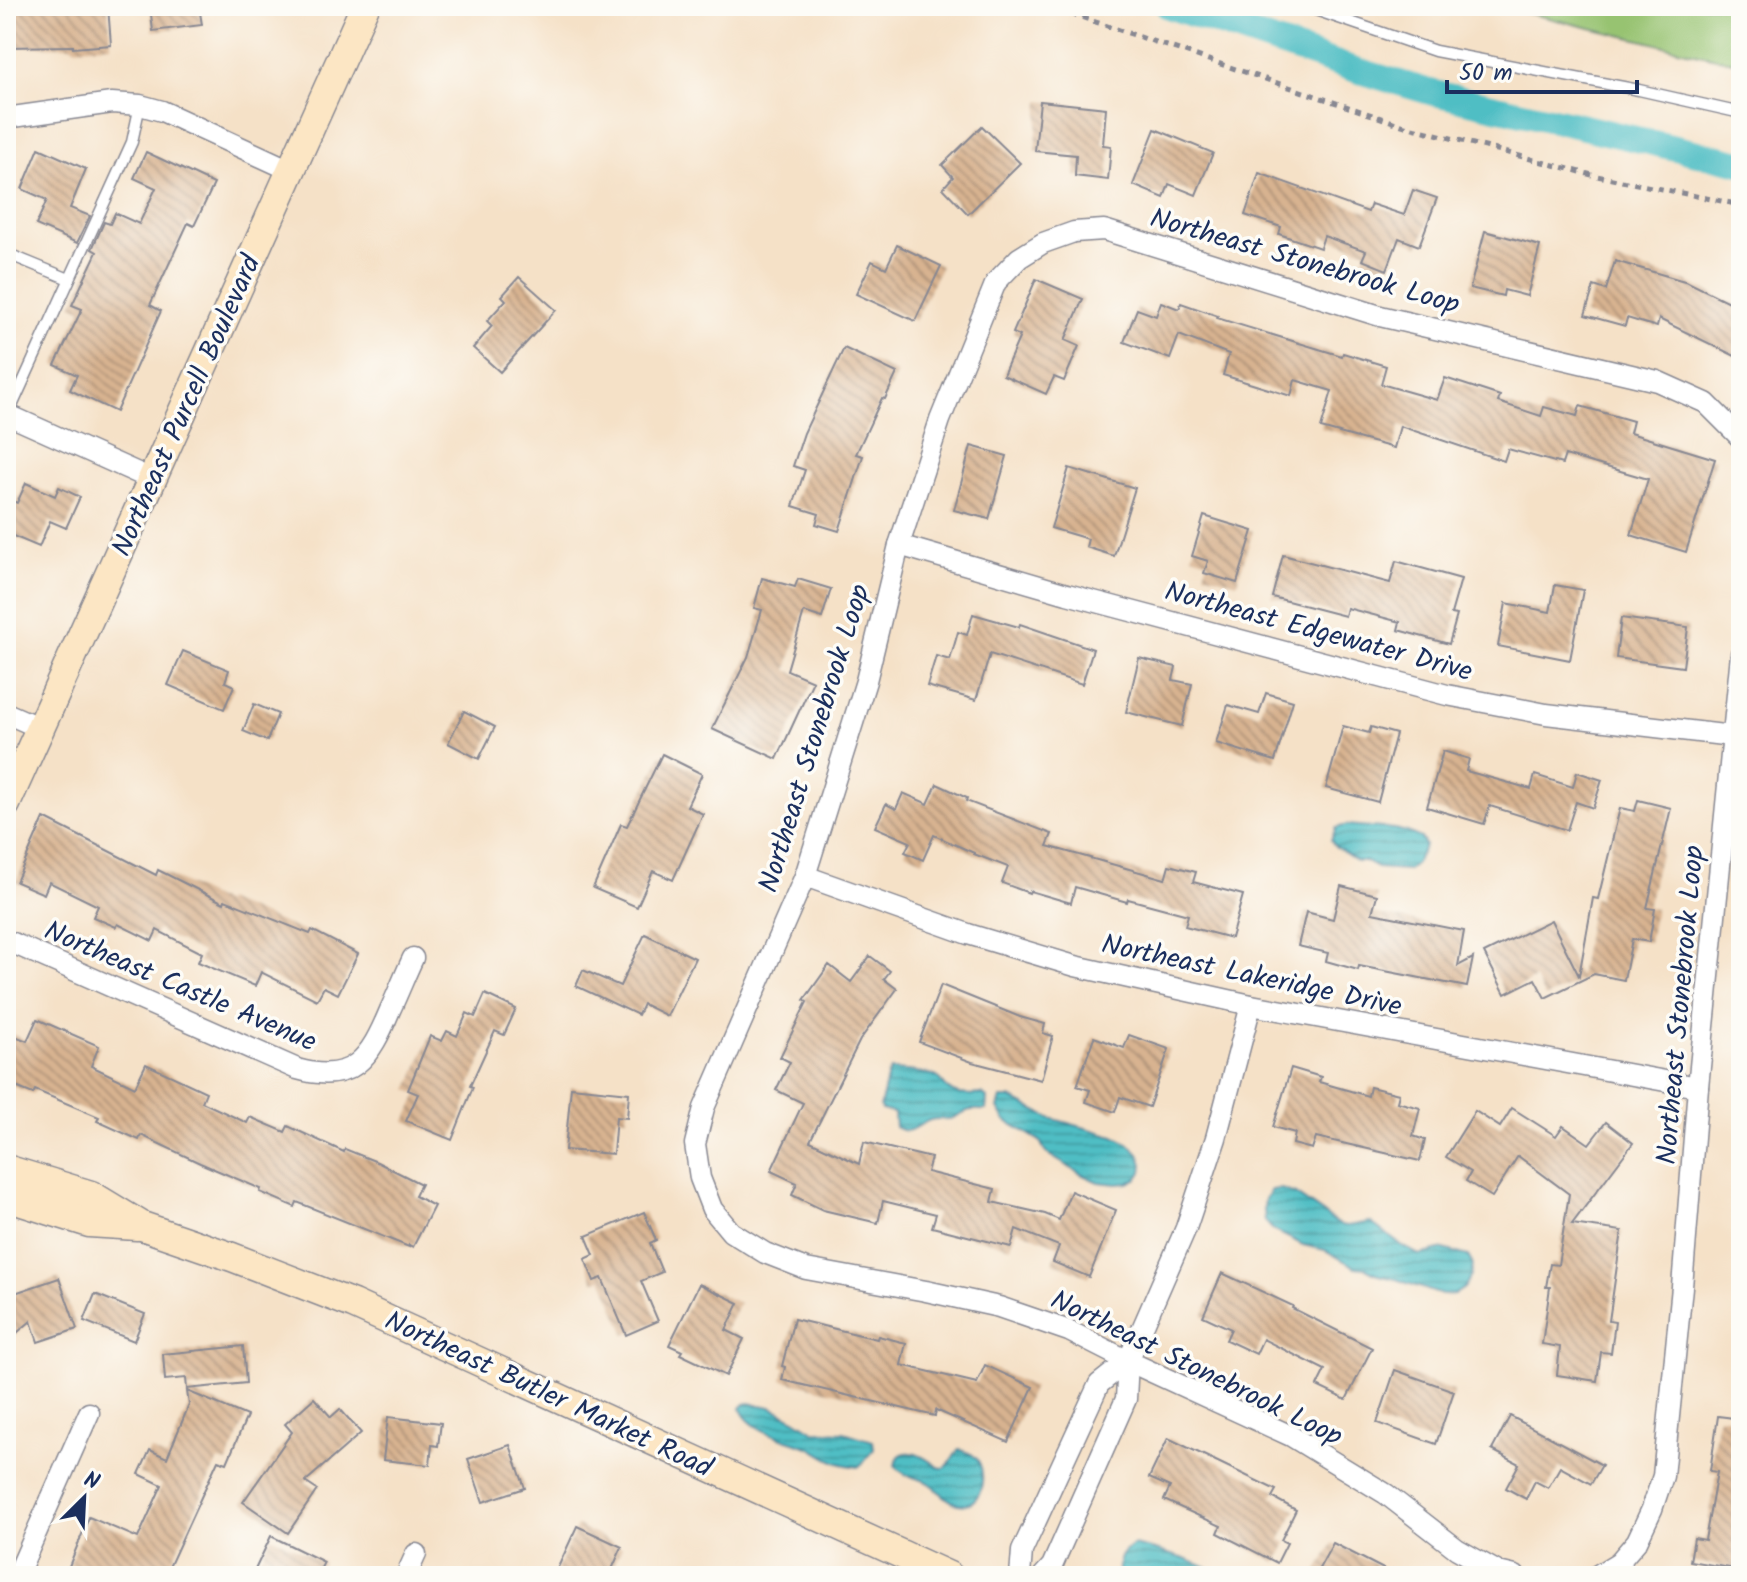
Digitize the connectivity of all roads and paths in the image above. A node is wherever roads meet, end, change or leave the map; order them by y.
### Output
1 (365, 6) edge
2 (1048, 6) edge
3 (1304, 6) edge
4 (140, 105) junction
5 (1741, 113) edge
6 (6, 118) edge
7 (290, 170) junction
8 (1741, 205) edge
9 (6, 254) edge
10 (69, 279) junction
11 (7, 414) edge
12 (1741, 438) edge
13 (151, 479) junction
14 (899, 545) junction
15 (1741, 654) edge
16 (6, 713) edge
17 (40, 728) junction
18 (1732, 736) junction
19 (6, 804) edge
20 (805, 876) junction
21 (6, 940) edge
22 (413, 958) dead end
23 (1251, 1005) junction
24 (1698, 1087) junction
25 (6, 1169) edge
26 (6, 1197) edge
27 (142, 1226) junction
28 (1128, 1361) junction
29 (89, 1413) dead end
30 (416, 1554) dead end
31 (17, 1576) edge
32 (406, 1576) edge
33 (949, 1576) edge
34 (1020, 1576) edge
35 (1043, 1576) edge
36 (1515, 1576) edge
37 (1596, 1576) edge

1 - 7 main road, Northeast Purcell Boulevard
2 - 8 path
3 - 5 lane
4 - 6 street
4 - 7 street
4 - 10 lane
7 - 13 main road, Northeast Purcell Boulevard
9 - 10 lane
10 - 11 lane
11 - 13 street
12 - 14 street, Northeast Stonebrook Loop
13 - 17 main road, Northeast Purcell Boulevard
14 - 18 street, Northeast Edgewater Drive
14 - 20 street, Northeast Stonebrook Loop
15 - 18 street, Northeast Stonebrook Loop
16 - 17 street
17 - 19 main road, Northeast Purcell Boulevard
18 - 24 street, Northeast Stonebrook Loop
20 - 23 street, Northeast Lakeridge Drive
20 - 28 street, Northeast Stonebrook Loop
21 - 22 street, Northeast Castle Avenue
23 - 24 street, Northeast Lakeridge Drive
23 - 28 street
24 - 37 street, Northeast Stonebrook Loop
25 - 27 main road, Northeast Butler Market Road
26 - 27 main road, Northeast Butler Market Road
27 - 33 main road, Northeast Butler Market Road
28 - 34 street
28 - 35 street
28 - 36 street, Northeast Stonebrook Loop
29 - 31 street
30 - 32 street

